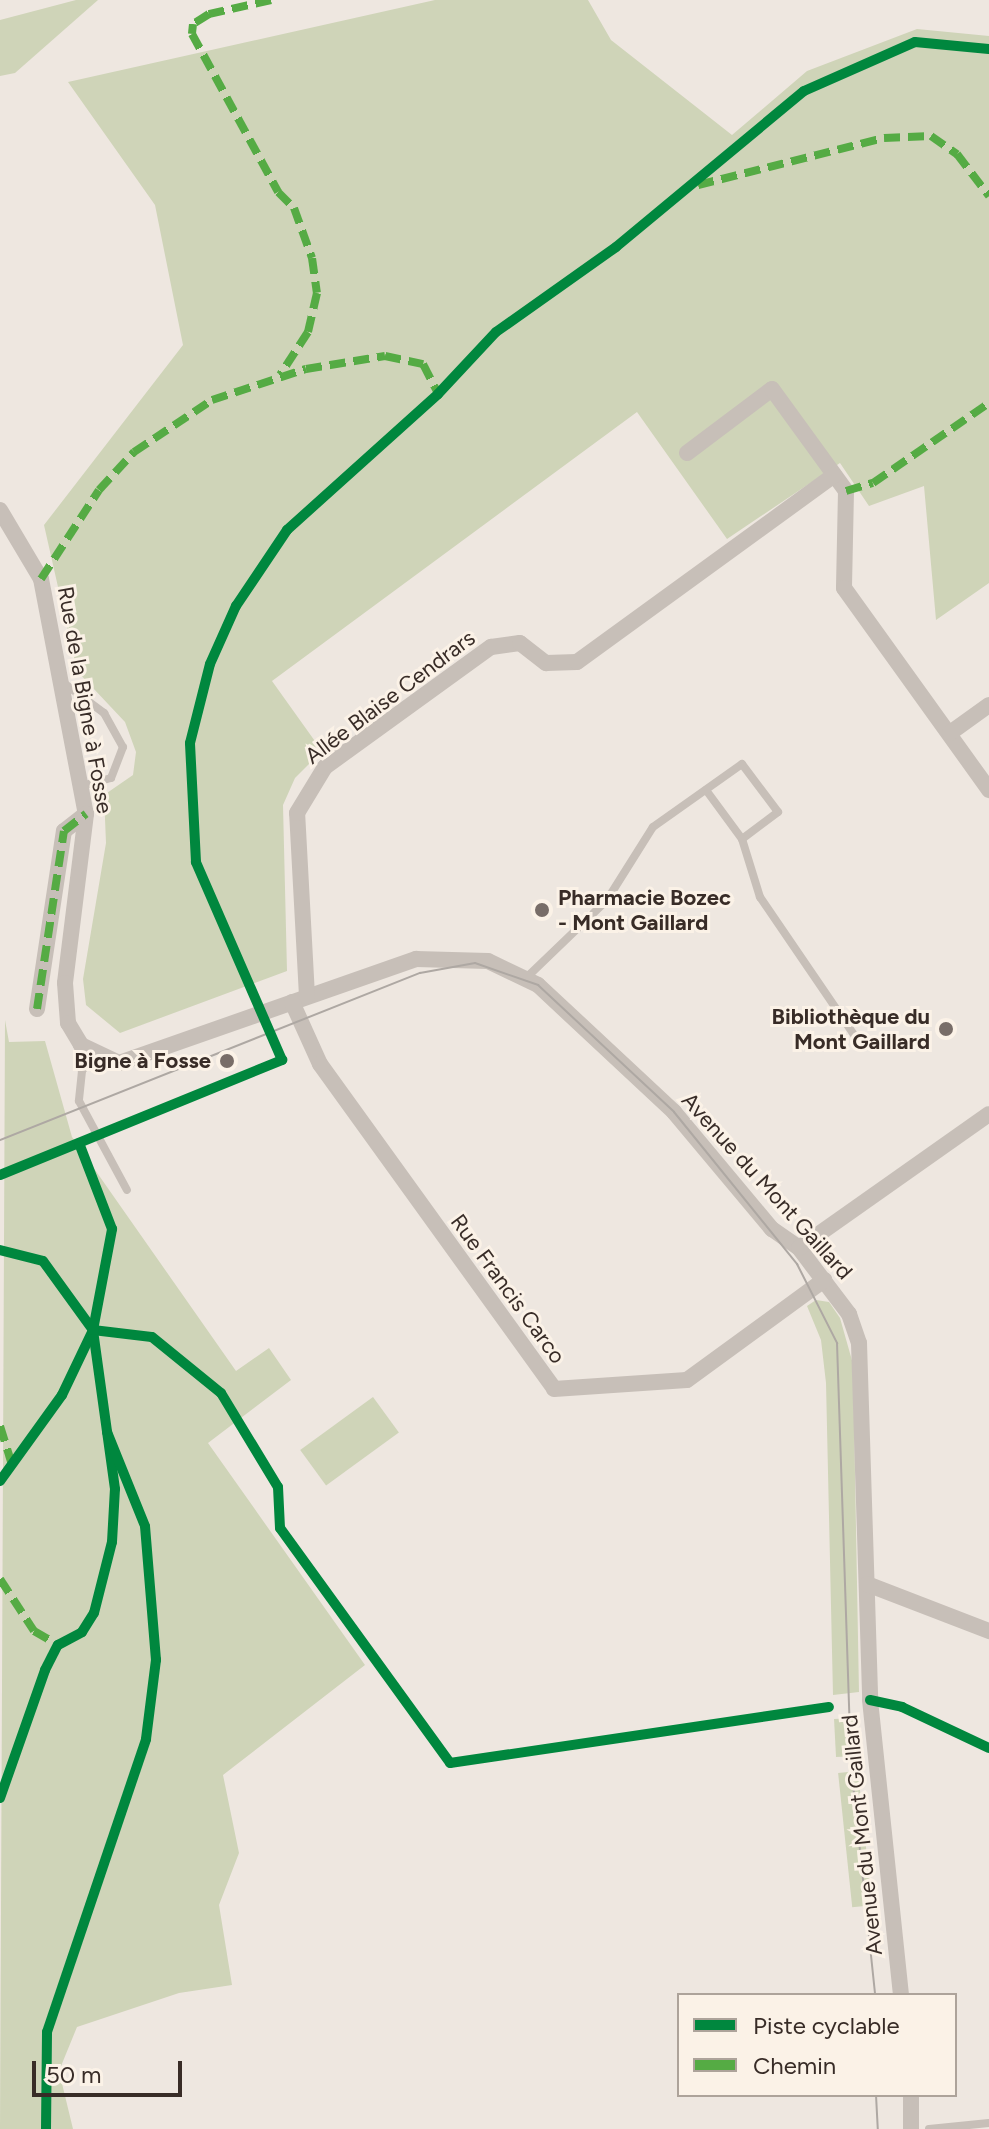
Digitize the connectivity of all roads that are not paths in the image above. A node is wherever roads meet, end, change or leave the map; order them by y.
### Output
1 (687, 453) dead end
2 (834, 475) junction
3 (0, 511) edge
4 (61, 680) junction
5 (989, 705) edge
6 (950, 733) junction
7 (81, 786) junction
8 (706, 790) junction
9 (989, 790) edge
10 (86, 814) junction
11 (742, 839) junction
12 (526, 978) junction
13 (300, 999) junction
14 (37, 1009) dead end
15 (857, 1039) dead end
16 (94, 1056) junction
17 (989, 1114) edge
18 (127, 1190) dead end
19 (799, 1248) junction
20 (824, 1280) junction
21 (867, 1584) junction
22 (989, 1631) edge
23 (901, 1993) edge
24 (911, 2097) edge
25 (989, 2123) edge
26 (911, 2129) edge
27 (929, 2129) edge

1 - 2 street
2 - 6 street
2 - 13 street, Allée Blaise Cendrars
3 - 4 street, Rue de la Bigne à Fosse
4 - 7 street, Rue de la Bigne à Fosse
4 - 7 lane
5 - 6 street
6 - 9 street
7 - 10 street, Rue de la Bigne à Fosse
8 - 11 lane
8 - 11 lane
8 - 12 lane
10 - 14 street
10 - 16 street, Rue de la Bigne à Fosse
11 - 15 lane
12 - 13 street, Avenue du Mont Gaillard
12 - 19 street, Avenue du Mont Gaillard
13 - 16 street
13 - 20 street, Rue Francis Carco
16 - 18 lane
17 - 19 street
19 - 20 street, Avenue du Mont Gaillard
20 - 21 street, Avenue du Mont Gaillard
21 - 22 street
21 - 23 street, Avenue du Mont Gaillard
24 - 26 street
25 - 27 lane

